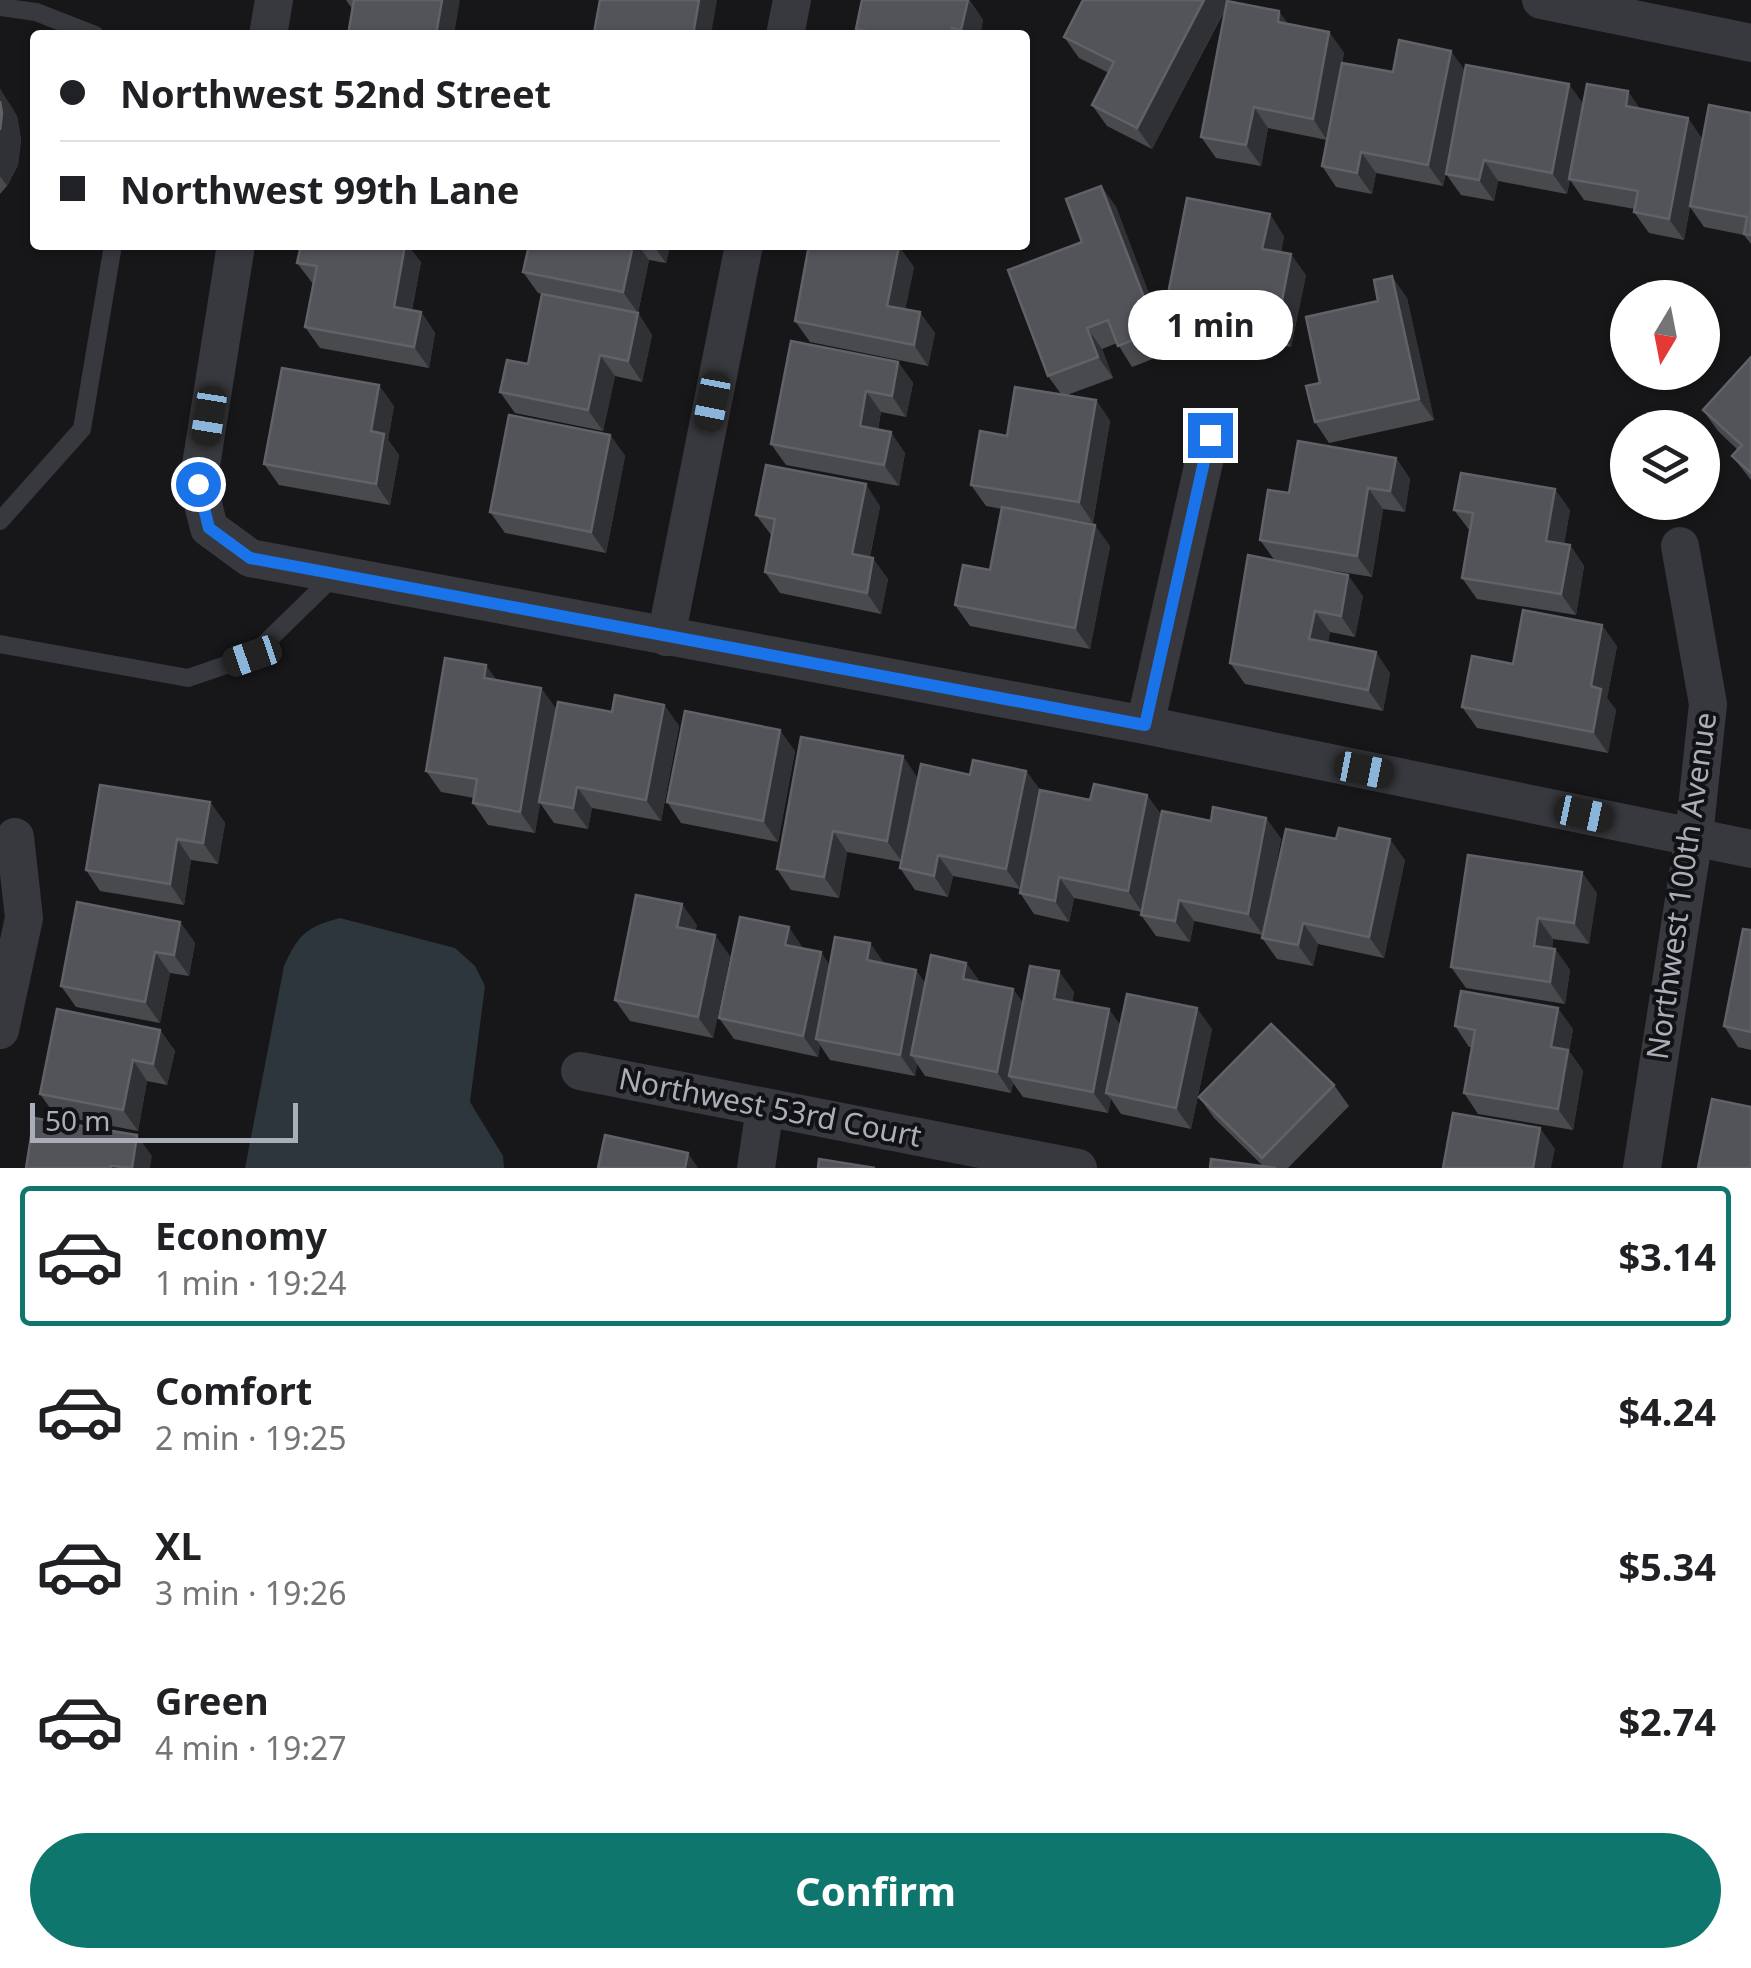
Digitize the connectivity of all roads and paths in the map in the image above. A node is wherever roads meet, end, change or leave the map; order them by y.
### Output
1 (274, 0) edge
2 (792, 0) edge
3 (1541, 0) edge
4 (0, 7) edge
5 (82, 30) edge
6 (269, 30) edge
7 (786, 30) edge
8 (1751, 43) edge
9 (111, 250) edge
10 (235, 250) edge
11 (743, 250) edge
12 (1210, 435) dead end
13 (0, 520) edge
14 (1680, 546) dead end
15 (336, 574) junction
16 (666, 636) junction
17 (0, 644) edge
18 (1145, 725) junction
19 (1694, 836) junction
20 (15, 837) dead end
21 (1751, 849) edge
22 (0, 1030) edge
23 (580, 1071) dead end
24 (765, 1108) junction
25 (756, 1168) edge
26 (1078, 1168) edge
27 (1642, 1168) edge

1 - 6 street
2 - 7 street
3 - 8 street
4 - 5 lane
9 - 13 lane
10 - 15 street
11 - 16 street
12 - 18 street
14 - 19 street, Northwest 100th Avenue
15 - 16 street
15 - 17 lane
16 - 18 street
18 - 19 street
19 - 21 street
19 - 27 street, Northwest 100th Avenue
20 - 22 street
23 - 24 street, Northwest 53rd Court
24 - 25 street
24 - 26 street, Northwest 53rd Court

